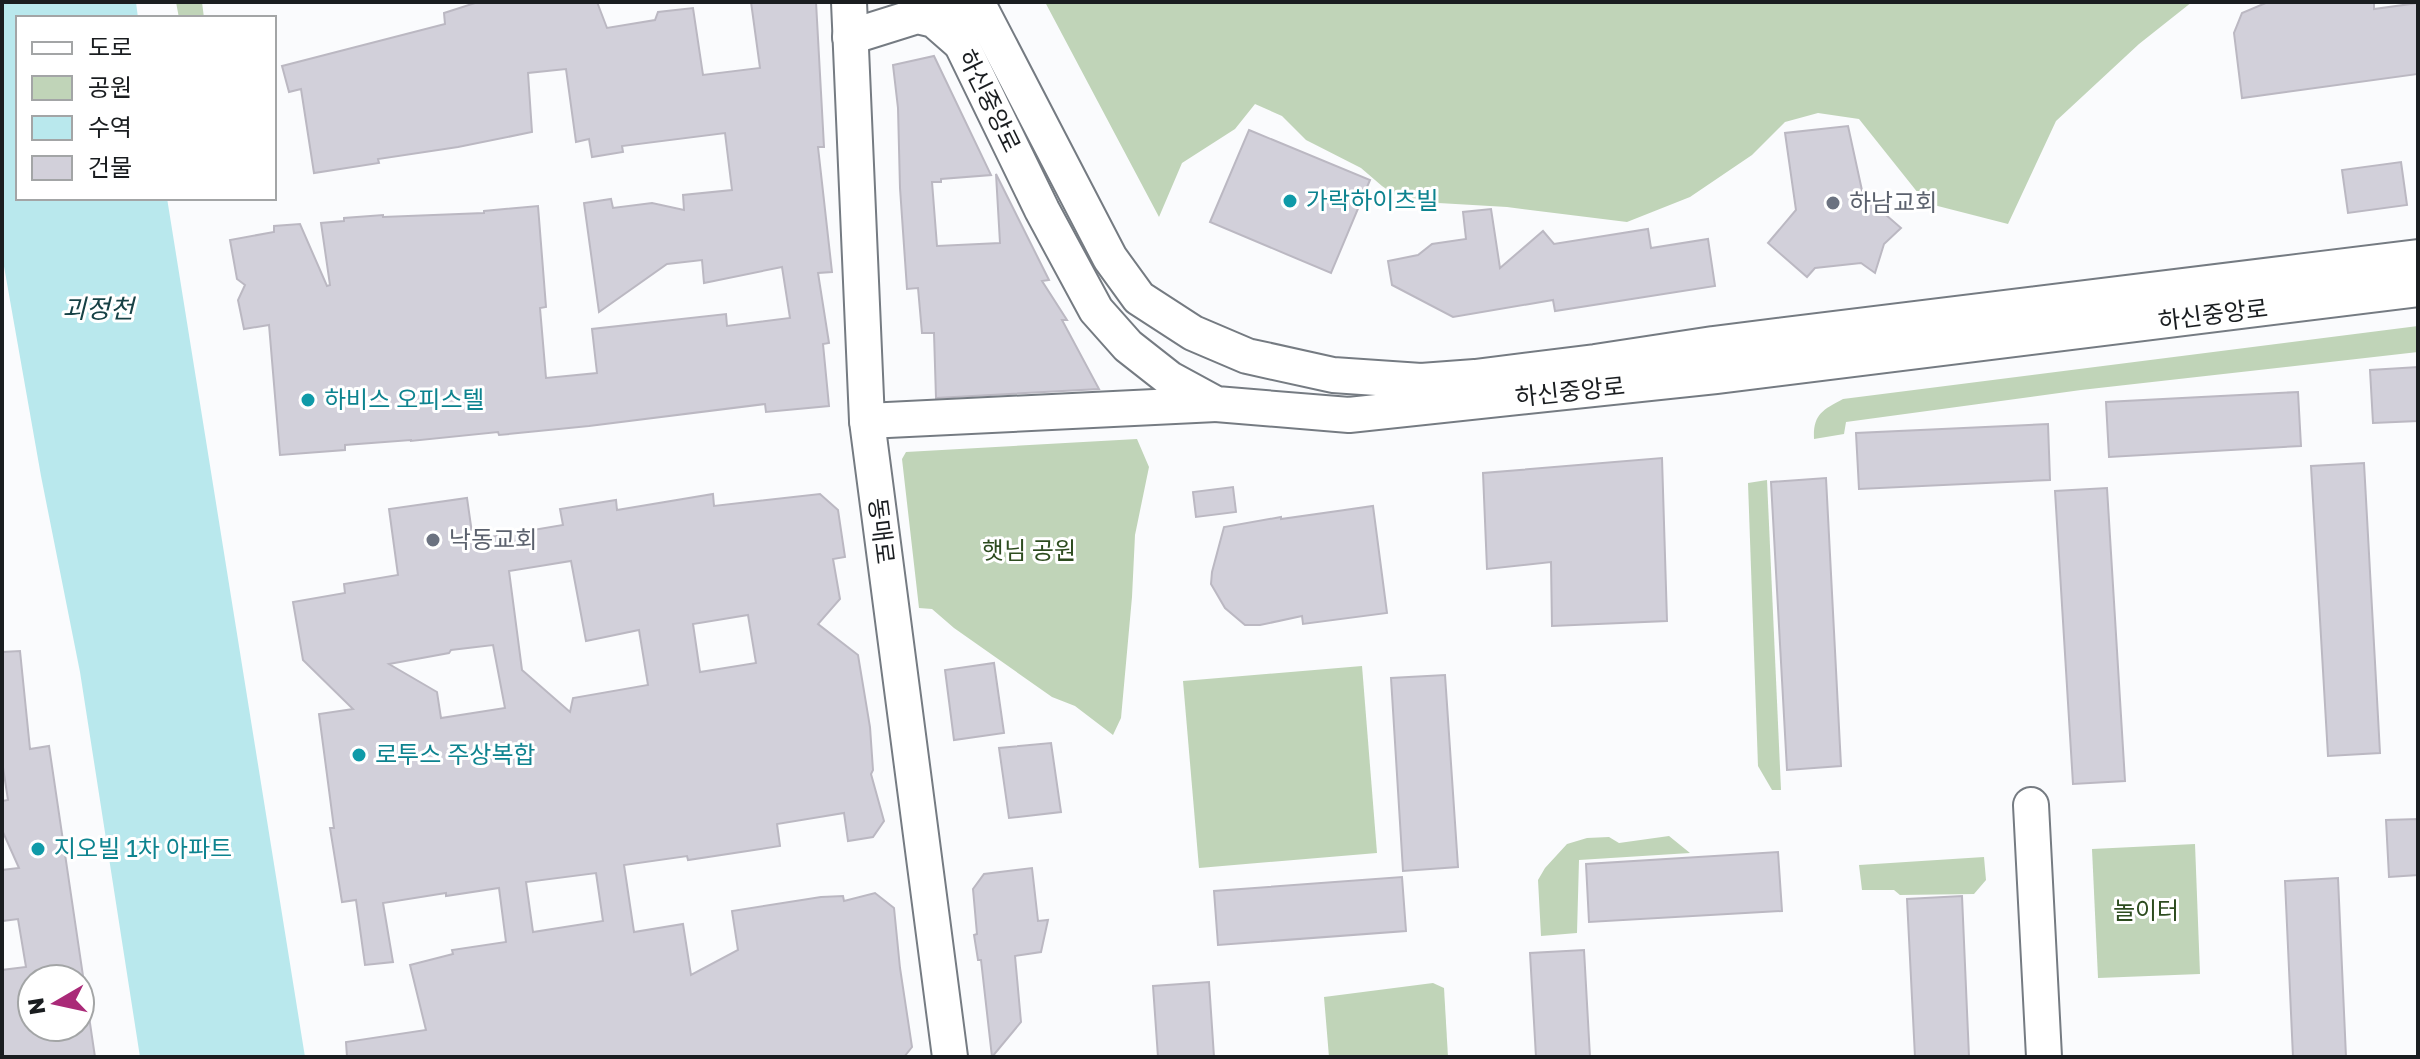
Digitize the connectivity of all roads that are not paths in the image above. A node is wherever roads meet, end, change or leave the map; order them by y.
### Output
1 (849, 2) edge
2 (941, 2) edge
3 (977, 2) edge
4 (850, 37) junction
5 (960, 42) junction
6 (2418, 257) edge
7 (2418, 289) edge
8 (1715, 360) junction
9 (1216, 404) junction
10 (867, 421) junction
11 (2031, 805) dead end
12 (950, 1057) edge
13 (2044, 1057) edge

1 - 4 street, 동매로
2 - 5 street, 하신중앙로
3 - 8 street, 하신중앙로
4 - 5 street
4 - 10 street, 동매로
5 - 9 street, 하신중앙로
6 - 8 street, 하신중앙로
7 - 8 street, 하신중앙로
8 - 9 street, 하신중앙로
9 - 10 street
10 - 12 street, 동매로
11 - 13 street

